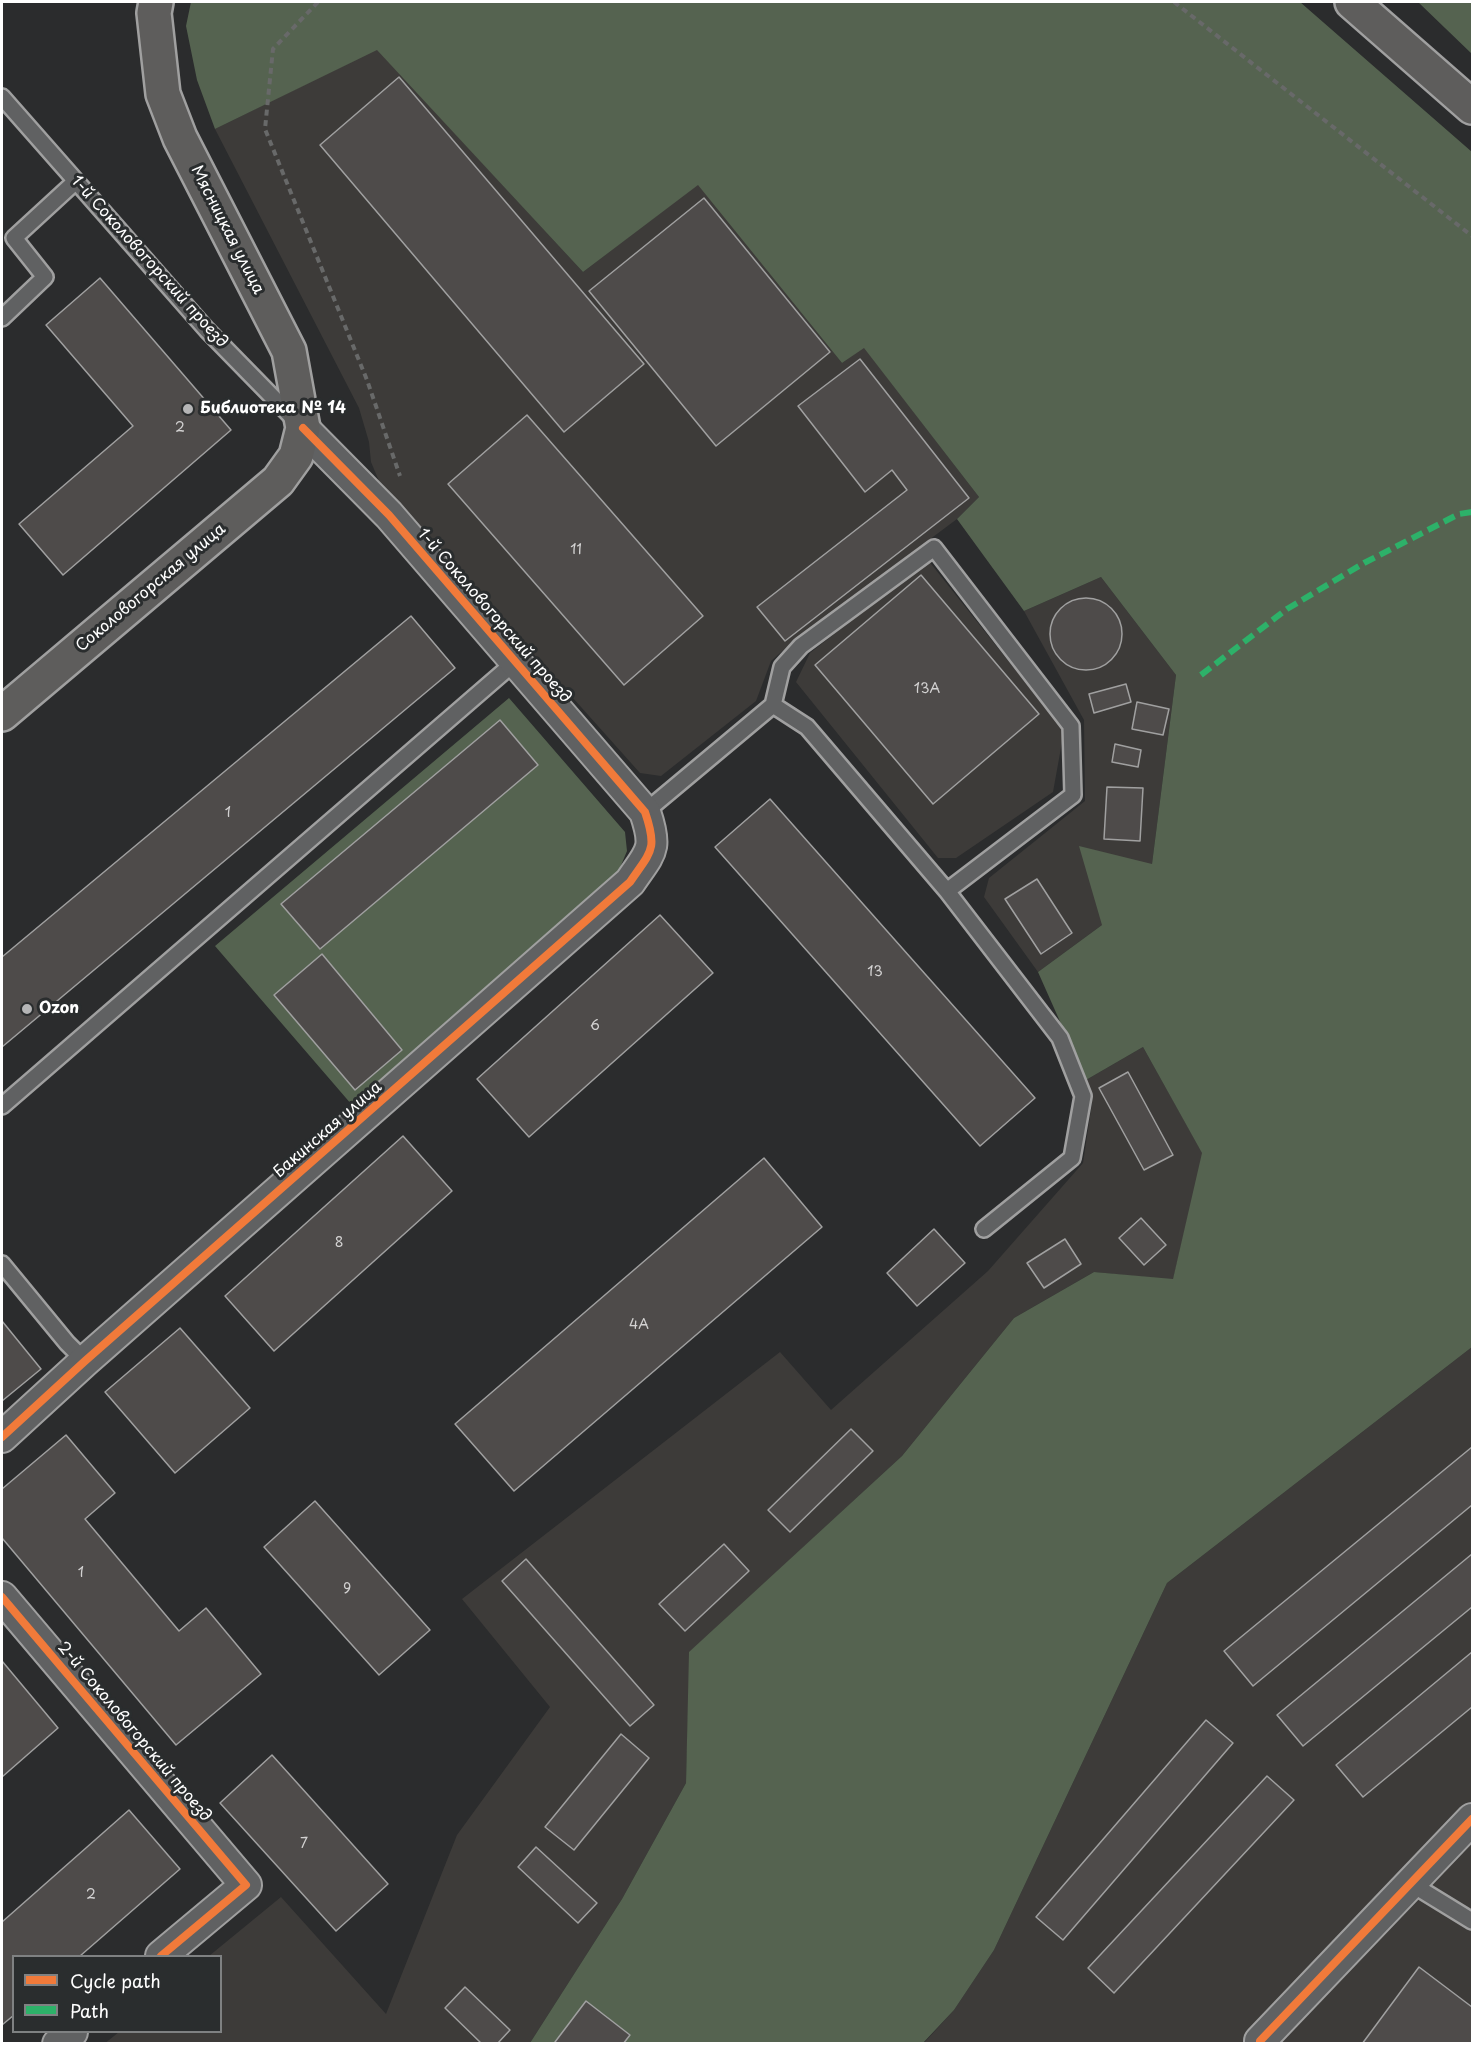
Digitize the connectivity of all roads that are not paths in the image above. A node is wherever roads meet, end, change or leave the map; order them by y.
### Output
1 (156, 2) edge
2 (1352, 2) edge
3 (2, 97) edge
4 (1473, 107) edge
5 (76, 181) junction
6 (2, 318) edge
7 (299, 442) junction
8 (515, 662) junction
9 (773, 705) junction
10 (2, 714) edge
11 (648, 822) junction
12 (947, 891) junction
13 (2, 1106) edge
14 (984, 1229) dead end
15 (2, 1264) edge
16 (85, 1361) junction
17 (2, 1437) edge
18 (2, 1597) edge
19 (1473, 1819) edge
20 (1410, 1883) junction
21 (1473, 1921) edge
22 (162, 1955) edge
23 (70, 2033) edge
24 (58, 2043) edge
25 (1260, 2043) edge

1 - 7 main road, Мясницкая улица
2 - 4 main road
3 - 5 lane, 1-й Соколовогорский проезд
5 - 6 lane
5 - 7 lane, 1-й Соколовогорский проезд
7 - 8 street, 1-й Соколовогорский проезд
7 - 10 main road, Соколовогорская улица
8 - 11 street, 1-й Соколовогорский проезд
8 - 13 lane
9 - 11 lane
9 - 12 lane
9 - 12 lane
11 - 16 street, Бакинская улица
12 - 14 lane
15 - 16 lane
16 - 17 street, Бакинская улица
18 - 22 street, 2-й Соколовогорский проезд
19 - 20 street
20 - 21 lane
20 - 25 street
23 - 24 street

